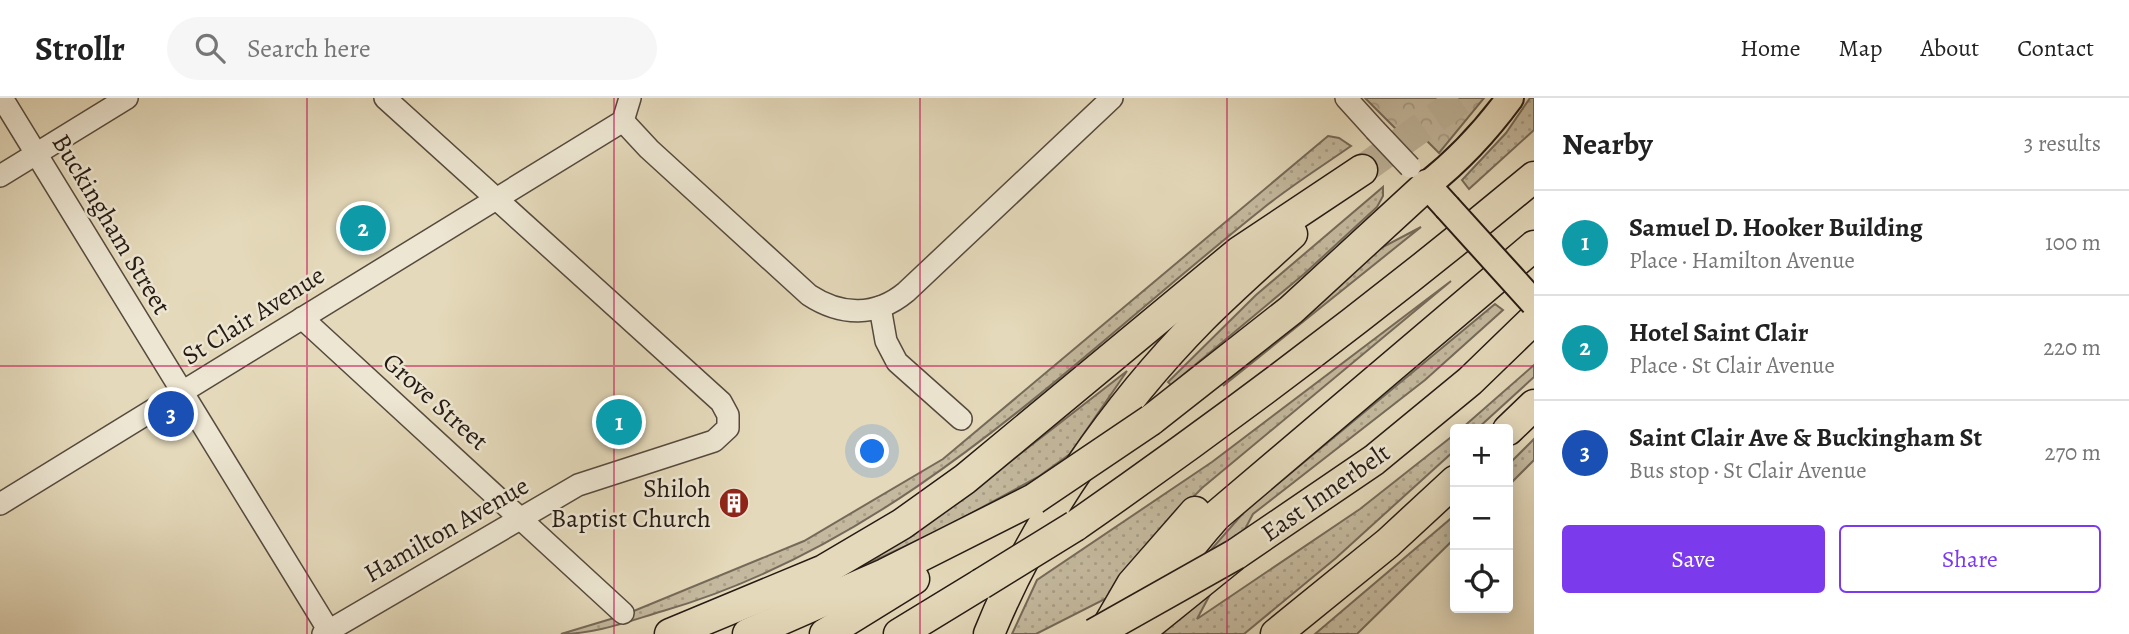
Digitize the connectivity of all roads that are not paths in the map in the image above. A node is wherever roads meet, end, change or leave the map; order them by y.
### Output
1 (2, 98) edge
2 (127, 98) edge
3 (385, 98) edge
4 (630, 98) edge
5 (1112, 98) edge
6 (1346, 98) edge
7 (1510, 98) edge
8 (623, 121) junction
9 (36, 153) junction
10 (0, 176) edge
11 (1419, 176) junction
12 (1534, 177) edge
13 (497, 200) junction
14 (1534, 246) edge
15 (1534, 303) edge
16 (880, 307) junction
17 (302, 318) junction
18 (1534, 319) edge
19 (182, 392) junction
20 (1534, 405) edge
21 (961, 419) dead end
22 (1513, 425) edge
23 (1450, 486) edge
24 (1034, 499) junction
25 (0, 504) edge
26 (521, 517) junction
27 (1236, 554) junction
28 (623, 613) dead end
29 (326, 632) edge
30 (673, 632) edge
31 (1115, 632) edge
32 (748, 634) edge
33 (825, 634) edge
34 (899, 634) edge
35 (989, 634) edge
36 (1276, 634) edge

1 - 9 street, Buckingham Street
2 - 9 street
3 - 13 street
4 - 8 street
5 - 16 street
6 - 11 street, bridge
7 - 11 main road
8 - 13 street, St Clair Avenue
8 - 16 street
9 - 10 street
9 - 19 street, Buckingham Street
11 - 15 main road, bridge
11 - 24 highway, bridge
12 - 34 highway, bridge
13 - 17 street, St Clair Avenue
13 - 26 street, Hamilton Avenue
14 - 31 highway
16 - 21 street
17 - 19 street, St Clair Avenue
17 - 26 street, Grove Street
18 - 27 highway, East Innerbelt
19 - 25 street, St Clair Avenue
19 - 29 street, Buckingham Street
20 - 22 highway
23 - 36 highway
24 - 32 highway
24 - 33 highway
26 - 28 street, Grove Street
26 - 29 street, Hamilton Avenue
27 - 31 highway, East Innerbelt, bridge
27 - 31 highway, bridge
30 - 35 highway

